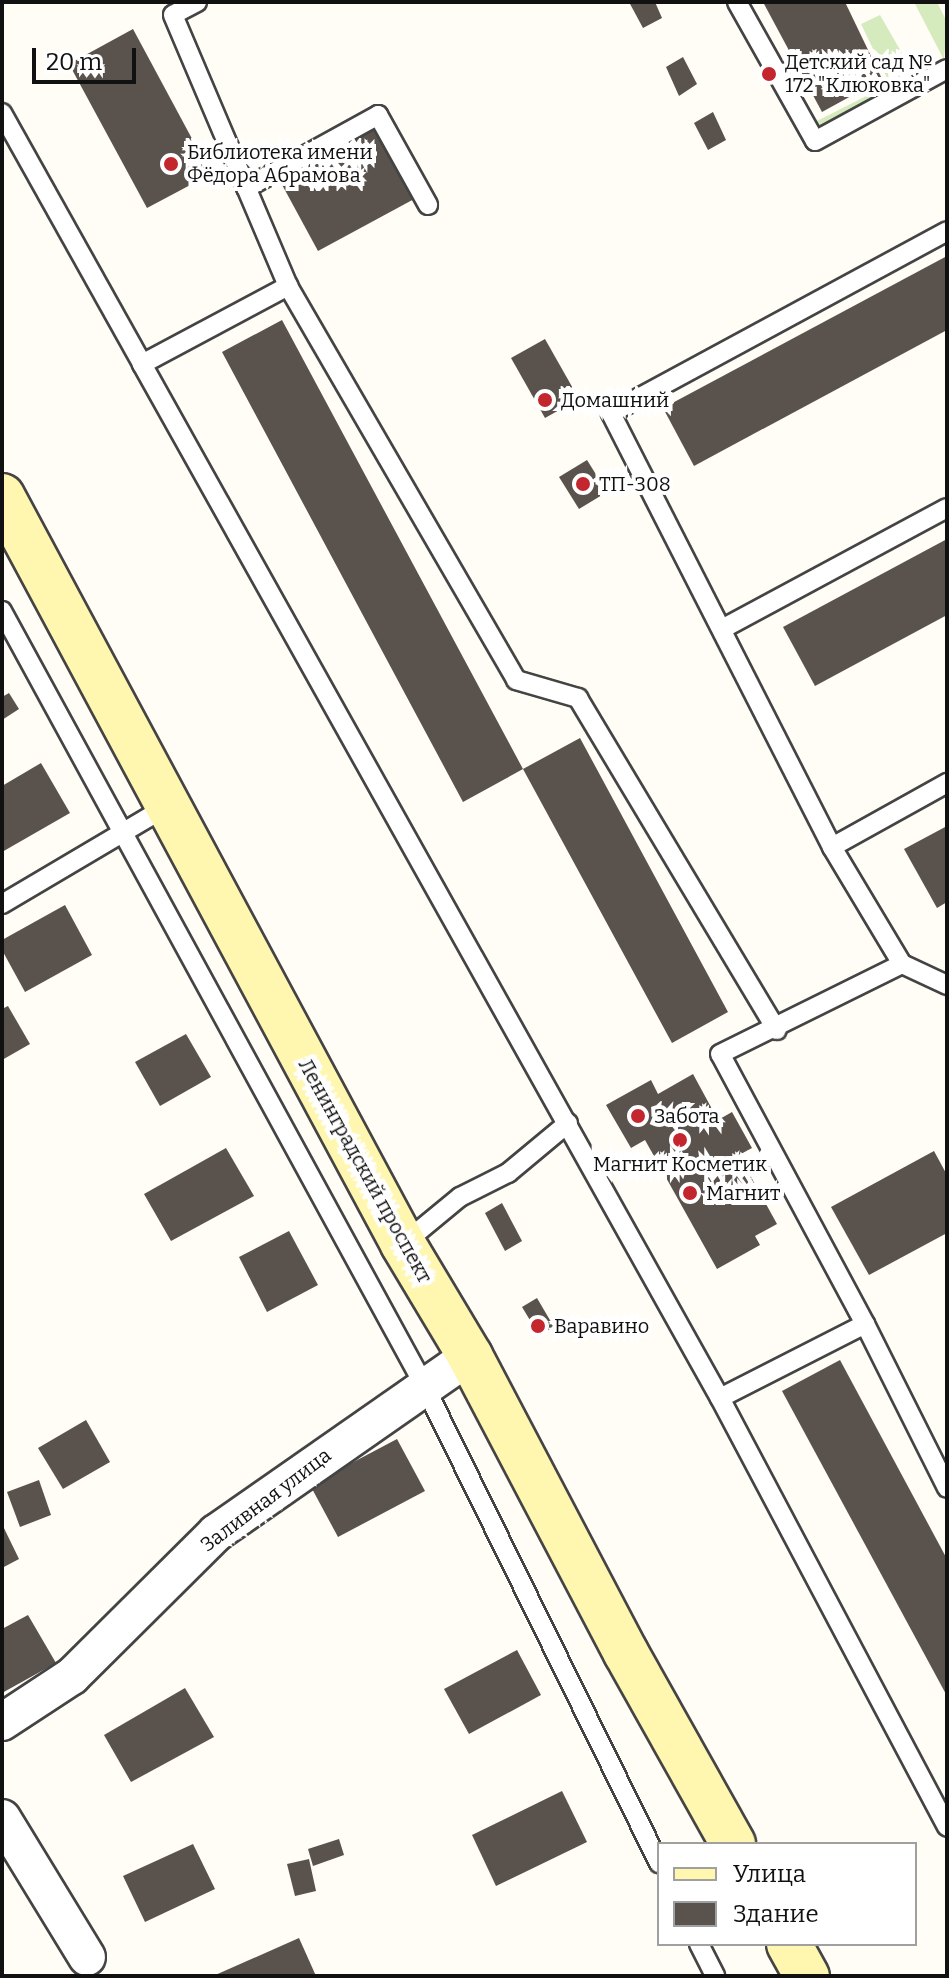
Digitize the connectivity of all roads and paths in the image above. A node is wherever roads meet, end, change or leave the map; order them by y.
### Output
1 (197, 2) edge
2 (737, 2) edge
3 (947, 69) edge
4 (2, 113) edge
5 (246, 188) junction
6 (428, 205) dead end
7 (947, 231) edge
8 (288, 286) junction
9 (142, 364) junction
10 (2, 496) edge
11 (947, 508) edge
12 (2, 611) edge
13 (722, 629) junction
14 (947, 783) edge
15 (168, 806) junction
16 (123, 834) junction
17 (832, 847) junction
18 (2, 904) edge
19 (902, 964) junction
20 (947, 985) edge
21 (777, 1030) junction
22 (568, 1123) junction
23 (403, 1244) junction
24 (865, 1324) junction
25 (470, 1356) junction
26 (424, 1385) junction
27 (720, 1398) junction
28 (947, 1488) edge
29 (2, 1722) edge
30 (2, 1818) edge
31 (947, 1827) edge
32 (732, 1842) edge
33 (657, 1859) edge
34 (700, 1946) edge
35 (790, 1946) edge
36 (87, 1957) dead end
37 (715, 1976) edge
38 (807, 1976) edge

1 - 5 lane
2 - 3 lane
4 - 9 lane
5 - 6 lane
5 - 8 lane
7 - 13 lane
8 - 9 lane
8 - 21 lane
9 - 22 lane
10 - 15 main road, Ленинградский проспект
11 - 13 lane
12 - 16 lane
13 - 17 lane
14 - 17 lane
15 - 16 lane
15 - 23 main road, Ленинградский проспект
16 - 18 lane
16 - 26 lane
17 - 19 lane
19 - 20 lane
19 - 21 lane
21 - 24 lane
22 - 23 lane
22 - 27 lane
23 - 25 main road, Ленинградский проспект
24 - 27 lane
24 - 28 lane
25 - 26 street, Заливная улица
25 - 32 main road, Ленинградский проспект
26 - 29 street, Заливная улица
26 - 33 lane
27 - 31 lane
30 - 36 street
34 - 37 lane
35 - 38 main road

